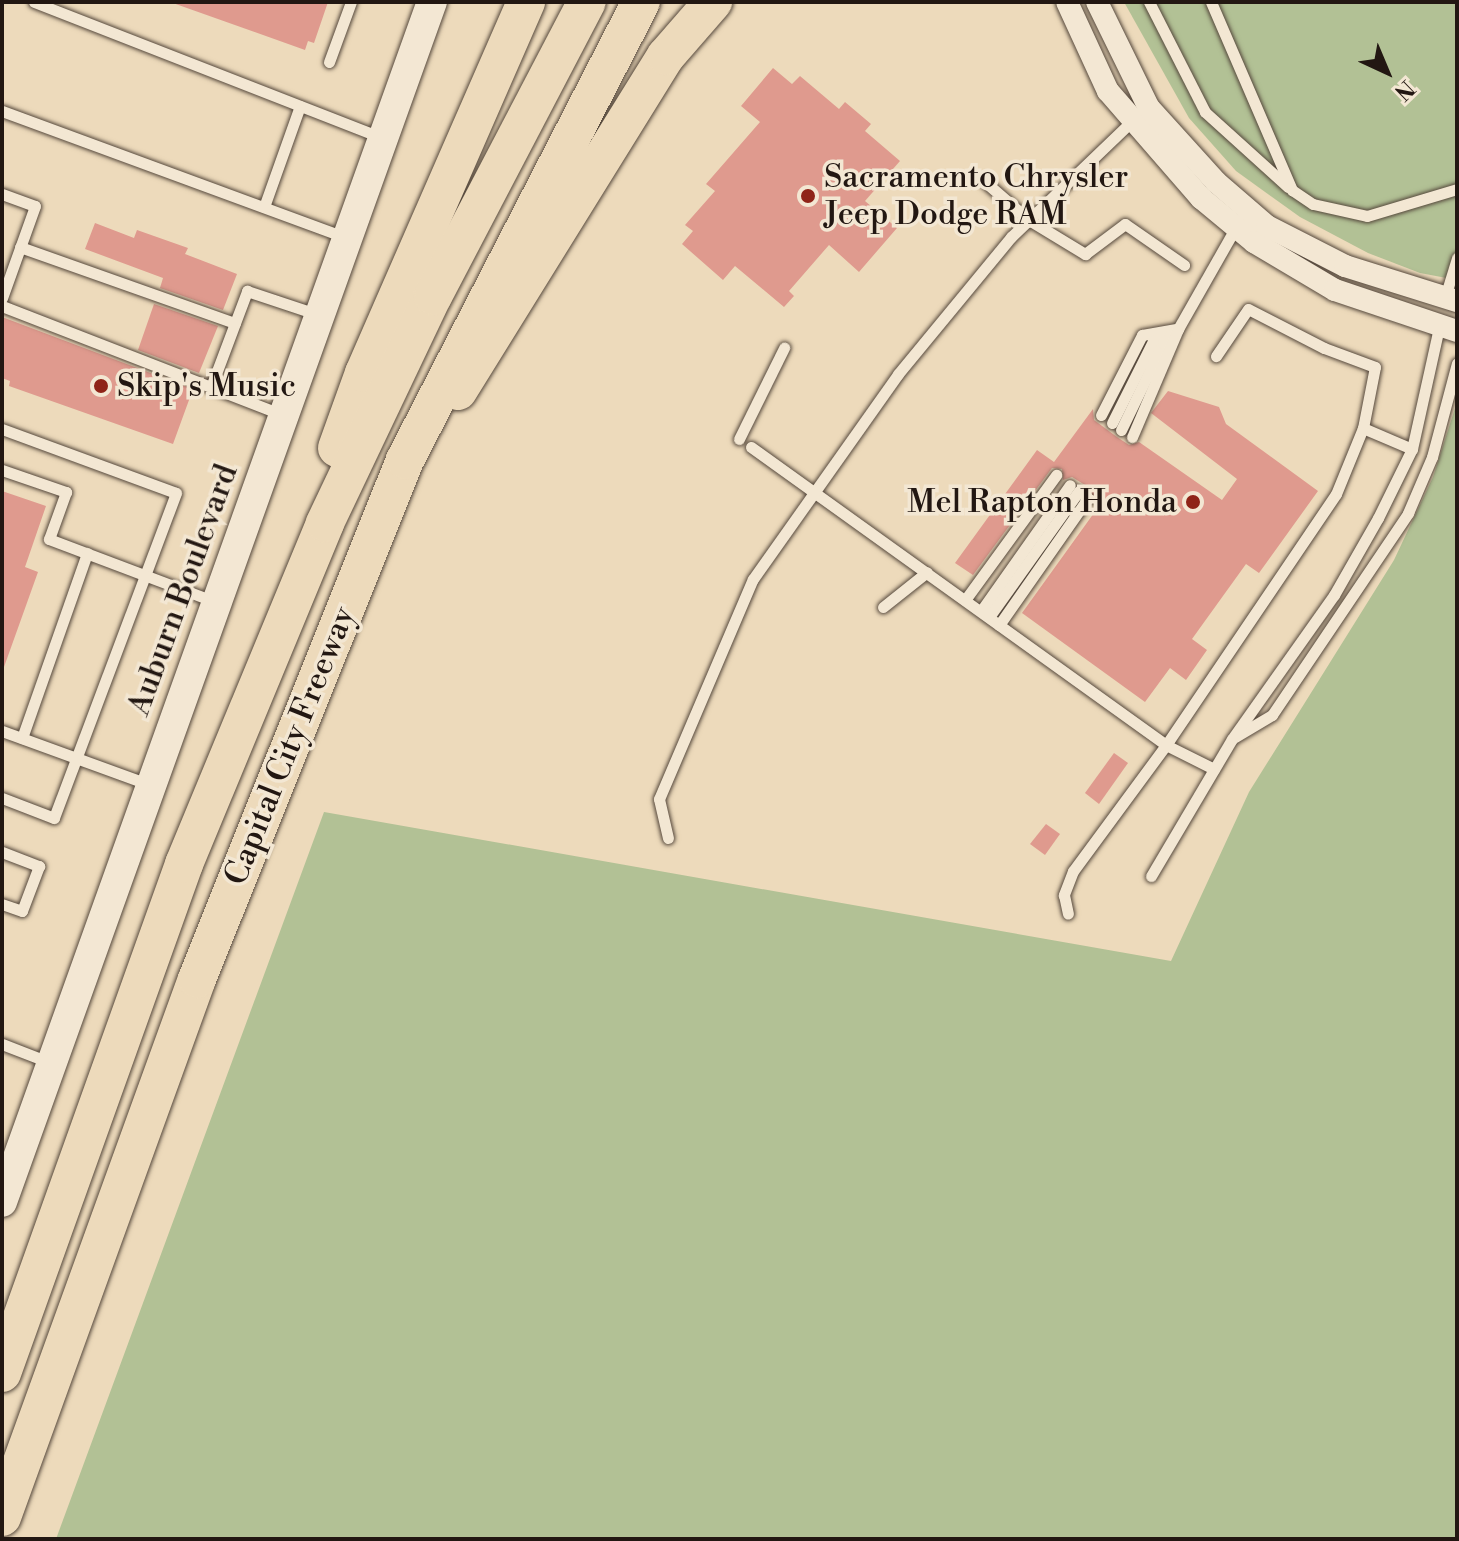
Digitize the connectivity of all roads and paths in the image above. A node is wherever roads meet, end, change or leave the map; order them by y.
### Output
1 (34, 2) edge
2 (351, 2) edge
3 (432, 2) edge
4 (526, 2) edge
5 (587, 2) edge
6 (641, 2) edge
7 (713, 2) edge
8 (1067, 2) edge
9 (1097, 2) edge
10 (1149, 2) edge
11 (1211, 2) edge
12 (329, 62) dead end
13 (300, 106) junction
14 (1149, 108) junction
15 (2, 111) edge
16 (1131, 121) junction
17 (383, 138) junction
18 (984, 181) dead end
19 (1457, 189) edge
20 (1292, 190) junction
21 (2, 194) edge
22 (264, 207) junction
23 (1029, 220) junction
24 (1236, 227) junction
25 (347, 238) junction
26 (20, 247) junction
27 (1457, 258) edge
28 (1184, 265) dead end
29 (2, 298) edge
30 (1451, 299) edge
31 (2, 306) edge
32 (320, 316) junction
33 (235, 323) junction
34 (1178, 329) junction
35 (1448, 329) edge
36 (784, 348) dead end
37 (1216, 356) dead end
38 (1457, 363) edge
39 (211, 387) junction
40 (284, 415) junction
41 (1101, 415) dead end
42 (1363, 428) junction
43 (2, 429) edge
44 (739, 439) dead end
45 (751, 447) dead end
46 (1412, 449) junction
47 (405, 460) junction
48 (2, 470) edge
49 (1056, 475) dead end
50 (814, 493) junction
51 (87, 553) junction
52 (927, 572) junction
53 (144, 575) junction
54 (965, 600) junction
55 (217, 602) junction
56 (883, 607) dead end
57 (990, 618) junction
58 (2, 731) edge
59 (22, 738) junction
60 (1232, 739) junction
61 (1166, 745) junction
62 (226, 755) junction
63 (76, 758) junction
64 (1214, 769) junction
65 (152, 785) junction
66 (2, 798) edge
67 (668, 838) dead end
68 (2, 852) edge
69 (1151, 876) dead end
70 (2, 904) edge
71 (1068, 914) dead end
72 (2, 1044) edge
73 (51, 1064) junction
74 (2, 1202) edge
75 (2, 1373) edge
76 (2, 1517) edge

1 - 13 lane
2 - 12 lane
3 - 17 main road, Auburn Boulevard
4 - 62 highway
5 - 62 highway, Capital City Freeway
6 - 47 highway, Capital City Freeway
7 - 47 highway
8 - 16 street
9 - 14 street
10 - 20 lane
11 - 20 lane
13 - 17 lane
13 - 22 lane
14 - 16 lane
14 - 30 street
15 - 22 lane
16 - 23 lane
16 - 24 street
17 - 25 main road, Auburn Boulevard
18 - 23 lane
19 - 20 lane
21 - 26 lane
22 - 25 lane
23 - 28 lane
23 - 50 lane
24 - 34 lane
24 - 35 street
25 - 32 main road, Auburn Boulevard
26 - 29 lane
26 - 33 lane
27 - 30 lane
30 - 35 street
31 - 39 lane
32 - 33 lane
32 - 40 main road, Auburn Boulevard
33 - 39 lane
34 - 34 lane
34 - 41 lane
35 - 46 lane
36 - 44 lane
37 - 42 lane
38 - 60 lane
39 - 40 lane
40 - 55 main road, Auburn Boulevard
42 - 46 lane
42 - 61 lane
43 - 53 lane
45 - 50 lane
46 - 60 lane
47 - 76 highway, Capital City Freeway
48 - 51 lane
49 - 54 lane
50 - 52 lane
50 - 67 lane
51 - 53 lane
51 - 59 lane
52 - 54 lane
52 - 56 lane
53 - 55 lane
53 - 63 lane
54 - 57 lane
55 - 65 main road, Auburn Boulevard
57 - 57 lane
57 - 61 lane
58 - 59 lane
59 - 63 lane
60 - 64 lane
61 - 64 lane
61 - 71 lane
62 - 75 highway, Capital City Freeway
63 - 65 lane
63 - 66 lane
64 - 69 lane
65 - 73 main road, Auburn Boulevard
68 - 70 lane
72 - 73 lane
73 - 74 main road, Auburn Boulevard

